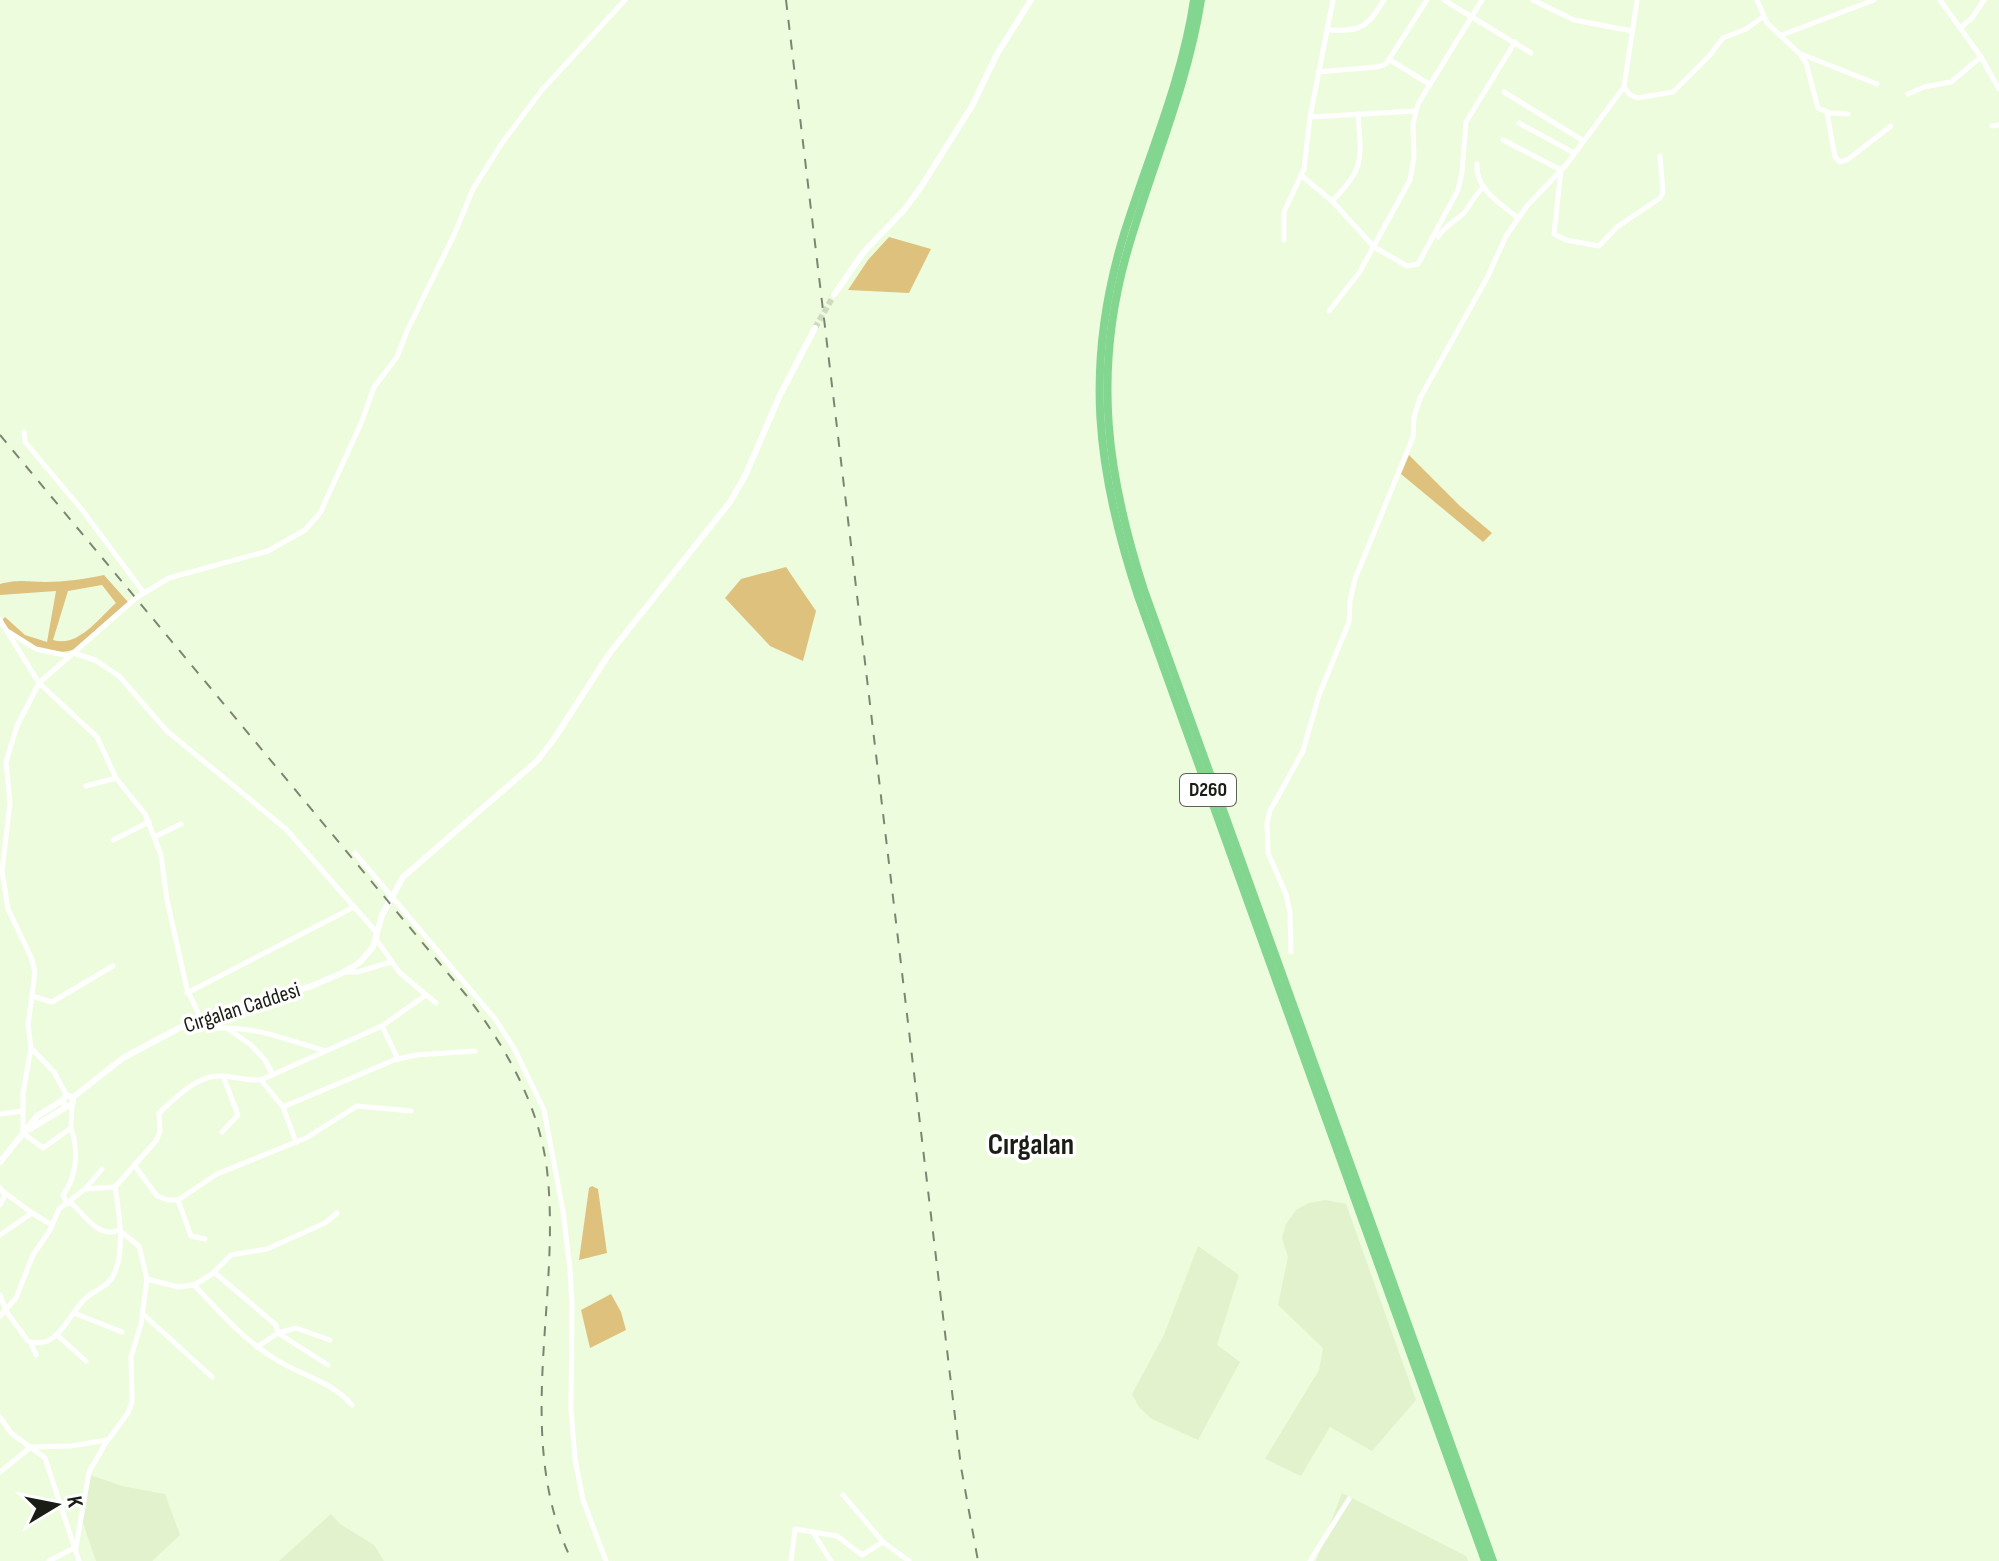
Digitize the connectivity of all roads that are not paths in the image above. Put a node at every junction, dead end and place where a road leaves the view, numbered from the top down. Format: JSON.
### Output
{"nodes":[{"id":1,"x":625,"y":0,"type":"edge"},
{"id":2,"x":1031,"y":0,"type":"edge"},
{"id":3,"x":1194,"y":0,"type":"edge"},
{"id":4,"x":1201,"y":0,"type":"edge"},
{"id":5,"x":1333,"y":0,"type":"edge"},
{"id":6,"x":1384,"y":0,"type":"edge"},
{"id":7,"x":1427,"y":0,"type":"edge"},
{"id":8,"x":1444,"y":0,"type":"edge"},
{"id":9,"x":1482,"y":0,"type":"edge"},
{"id":10,"x":1533,"y":0,"type":"edge"},
{"id":11,"x":1637,"y":0,"type":"edge"},
{"id":12,"x":1757,"y":0,"type":"edge"},
{"id":13,"x":1874,"y":0,"type":"edge"},
{"id":14,"x":1940,"y":0,"type":"edge"},
{"id":15,"x":1984,"y":0,"type":"edge"},
{"id":16,"x":1763,"y":17,"type":"junction"},
{"id":17,"x":1471,"y":19,"type":"junction"},
{"id":18,"x":1960,"y":28,"type":"junction"},
{"id":19,"x":1327,"y":30,"type":"junction"},
{"id":20,"x":1632,"y":31,"type":"junction"},
{"id":21,"x":1781,"y":35,"type":"junction"},
{"id":22,"x":1515,"y":42,"type":"junction"},
{"id":23,"x":1531,"y":53,"type":"dead end"},
{"id":24,"x":1800,"y":54,"type":"junction"},
{"id":25,"x":1981,"y":57,"type":"junction"},
{"id":26,"x":1390,"y":60,"type":"junction"},
{"id":27,"x":1318,"y":72,"type":"junction"},
{"id":28,"x":1429,"y":84,"type":"junction"},
{"id":29,"x":1877,"y":84,"type":"dead end"},
{"id":30,"x":1624,"y":87,"type":"junction"},
{"id":31,"x":1999,"y":89,"type":"edge"},
{"id":32,"x":1504,"y":92,"type":"dead end"},
{"id":33,"x":1908,"y":94,"type":"dead end"},
{"id":34,"x":1416,"y":111,"type":"junction"},
{"id":35,"x":1827,"y":113,"type":"junction"},
{"id":36,"x":1358,"y":114,"type":"junction"},
{"id":37,"x":1848,"y":114,"type":"dead end"},
{"id":38,"x":1310,"y":117,"type":"junction"},
{"id":39,"x":1519,"y":123,"type":"dead end"},
{"id":40,"x":1891,"y":126,"type":"dead end"},
{"id":41,"x":1503,"y":140,"type":"dead end"},
{"id":42,"x":1582,"y":140,"type":"junction"},
{"id":43,"x":1574,"y":153,"type":"junction"},
{"id":44,"x":1660,"y":156,"type":"dead end"},
{"id":45,"x":1477,"y":164,"type":"dead end"},
{"id":46,"x":1561,"y":170,"type":"junction"},
{"id":47,"x":1302,"y":176,"type":"junction"},
{"id":48,"x":1484,"y":187,"type":"junction"},
{"id":49,"x":1332,"y":201,"type":"junction"},
{"id":50,"x":1518,"y":218,"type":"junction"},
{"id":51,"x":1284,"y":240,"type":"dead end"},
{"id":52,"x":1432,"y":242,"type":"junction"},
{"id":53,"x":1374,"y":247,"type":"junction"},
{"id":54,"x":834,"y":295,"type":"tunnel mouth"},
{"id":55,"x":1329,"y":311,"type":"dead end"},
{"id":56,"x":815,"y":328,"type":"tunnel mouth"},
{"id":57,"x":24,"y":432,"type":"dead end"},
{"id":58,"x":144,"y":594,"type":"junction"},
{"id":59,"x":0,"y":620,"type":"edge"},
{"id":60,"x":5,"y":629,"type":"junction"},
{"id":61,"x":71,"y":654,"type":"junction"},
{"id":62,"x":39,"y":683,"type":"junction"},
{"id":63,"x":116,"y":778,"type":"junction"},
{"id":64,"x":86,"y":786,"type":"dead end"},
{"id":65,"x":149,"y":822,"type":"junction"},
{"id":66,"x":181,"y":824,"type":"dead end"},
{"id":67,"x":156,"y":836,"type":"junction"},
{"id":68,"x":113,"y":840,"type":"dead end"},
{"id":69,"x":355,"y":853,"type":"dead end"},
{"id":70,"x":391,"y":900,"type":"junction"},
{"id":71,"x":354,"y":907,"type":"junction"},
{"id":72,"x":377,"y":936,"type":"junction"},
{"id":73,"x":1291,"y":952,"type":"dead end"},
{"id":74,"x":391,"y":962,"type":"junction"},
{"id":75,"x":113,"y":966,"type":"dead end"},
{"id":76,"x":345,"y":972,"type":"junction"},
{"id":77,"x":187,"y":993,"type":"junction"},
{"id":78,"x":426,"y":995,"type":"junction"},
{"id":79,"x":32,"y":996,"type":"junction"},
{"id":80,"x":436,"y":1003,"type":"dead end"},
{"id":81,"x":204,"y":1017,"type":"junction"},
{"id":82,"x":382,"y":1026,"type":"junction"},
{"id":83,"x":227,"y":1028,"type":"junction"},
{"id":84,"x":31,"y":1048,"type":"junction"},
{"id":85,"x":327,"y":1051,"type":"junction"},
{"id":86,"x":475,"y":1051,"type":"dead end"},
{"id":87,"x":398,"y":1059,"type":"junction"},
{"id":88,"x":273,"y":1075,"type":"junction"},
{"id":89,"x":223,"y":1076,"type":"junction"},
{"id":90,"x":261,"y":1080,"type":"junction"},
{"id":91,"x":68,"y":1101,"type":"junction"},
{"id":92,"x":283,"y":1107,"type":"junction"},
{"id":93,"x":23,"y":1111,"type":"junction"},
{"id":94,"x":411,"y":1111,"type":"dead end"},
{"id":95,"x":0,"y":1114,"type":"edge"},
{"id":96,"x":71,"y":1128,"type":"junction"},
{"id":97,"x":222,"y":1132,"type":"dead end"},
{"id":98,"x":23,"y":1133,"type":"junction"},
{"id":99,"x":296,"y":1142,"type":"junction"},
{"id":100,"x":0,"y":1162,"type":"edge"},
{"id":101,"x":135,"y":1166,"type":"junction"},
{"id":102,"x":102,"y":1169,"type":"dead end"},
{"id":103,"x":115,"y":1187,"type":"junction"},
{"id":104,"x":85,"y":1189,"type":"junction"},
{"id":105,"x":2,"y":1190,"type":"edge"},
{"id":106,"x":178,"y":1200,"type":"junction"},
{"id":107,"x":69,"y":1203,"type":"junction"},
{"id":108,"x":0,"y":1205,"type":"edge"},
{"id":109,"x":32,"y":1213,"type":"junction"},
{"id":110,"x":337,"y":1213,"type":"dead end"},
{"id":111,"x":52,"y":1225,"type":"junction"},
{"id":112,"x":119,"y":1230,"type":"junction"},
{"id":113,"x":0,"y":1235,"type":"edge"},
{"id":114,"x":205,"y":1239,"type":"dead end"},
{"id":115,"x":214,"y":1272,"type":"junction"},
{"id":116,"x":147,"y":1279,"type":"junction"},
{"id":117,"x":194,"y":1285,"type":"junction"},
{"id":118,"x":0,"y":1295,"type":"edge"},
{"id":119,"x":6,"y":1311,"type":"junction"},
{"id":120,"x":74,"y":1313,"type":"junction"},
{"id":121,"x":143,"y":1314,"type":"junction"},
{"id":122,"x":0,"y":1316,"type":"edge"},
{"id":123,"x":122,"y":1332,"type":"dead end"},
{"id":124,"x":278,"y":1333,"type":"junction"},
{"id":125,"x":57,"y":1335,"type":"junction"},
{"id":126,"x":330,"y":1340,"type":"dead end"},
{"id":127,"x":31,"y":1342,"type":"junction"},
{"id":128,"x":257,"y":1347,"type":"junction"},
{"id":129,"x":36,"y":1355,"type":"dead end"},
{"id":130,"x":86,"y":1361,"type":"dead end"},
{"id":131,"x":328,"y":1365,"type":"dead end"},
{"id":132,"x":212,"y":1377,"type":"dead end"},
{"id":133,"x":352,"y":1405,"type":"dead end"},
{"id":134,"x":0,"y":1417,"type":"edge"},
{"id":135,"x":107,"y":1440,"type":"junction"},
{"id":136,"x":31,"y":1447,"type":"junction"},
{"id":137,"x":0,"y":1472,"type":"edge"},
{"id":138,"x":843,"y":1495,"type":"dead end"},
{"id":139,"x":1349,"y":1499,"type":"dead end"},
{"id":140,"x":813,"y":1534,"type":"junction"},
{"id":141,"x":883,"y":1542,"type":"junction"},
{"id":142,"x":76,"y":1547,"type":"junction"},
{"id":143,"x":49,"y":1561,"type":"edge"},
{"id":144,"x":79,"y":1561,"type":"edge"},
{"id":145,"x":606,"y":1561,"type":"edge"},
{"id":146,"x":791,"y":1561,"type":"edge"},
{"id":147,"x":831,"y":1561,"type":"edge"},
{"id":148,"x":909,"y":1561,"type":"edge"},
{"id":149,"x":1310,"y":1561,"type":"edge"},
{"id":150,"x":1485,"y":1561,"type":"edge"},
{"id":151,"x":1493,"y":1561,"type":"edge"}],
"edges":[{"from":1,"to":58,"type":"street"},
{"from":2,"to":54,"type":"street"},
{"from":3,"to":150,"type":"highway","number":"D260"},
{"from":4,"to":151,"type":"highway","number":"D260"},
{"from":5,"to":19,"type":"street"},
{"from":6,"to":19,"type":"street"},
{"from":7,"to":26,"type":"street"},
{"from":8,"to":17,"type":"street"},
{"from":9,"to":17,"type":"street"},
{"from":10,"to":20,"type":"street"},
{"from":11,"to":20,"type":"street"},
{"from":12,"to":16,"type":"street"},
{"from":13,"to":21,"type":"street"},
{"from":14,"to":18,"type":"street"},
{"from":15,"to":18,"type":"street"},
{"from":16,"to":21,"type":"street"},
{"from":16,"to":30,"type":"street"},
{"from":17,"to":22,"type":"street"},
{"from":17,"to":28,"type":"street"},
{"from":18,"to":25,"type":"street"},
{"from":19,"to":27,"type":"street"},
{"from":20,"to":30,"type":"street"},
{"from":21,"to":24,"type":"street"},
{"from":22,"to":23,"type":"street"},
{"from":22,"to":52,"type":"street"},
{"from":24,"to":29,"type":"street"},
{"from":24,"to":35,"type":"street"},
{"from":25,"to":31,"type":"street"},
{"from":25,"to":33,"type":"street"},
{"from":26,"to":27,"type":"street"},
{"from":26,"to":28,"type":"street"},
{"from":27,"to":38,"type":"street"},
{"from":28,"to":34,"type":"street"},
{"from":30,"to":42,"type":"street"},
{"from":32,"to":42,"type":"street"},
{"from":34,"to":36,"type":"street"},
{"from":34,"to":53,"type":"street"},
{"from":35,"to":37,"type":"street"},
{"from":35,"to":40,"type":"street"},
{"from":36,"to":38,"type":"street"},
{"from":36,"to":49,"type":"street"},
{"from":38,"to":47,"type":"street"},
{"from":39,"to":43,"type":"street"},
{"from":41,"to":46,"type":"street"},
{"from":42,"to":43,"type":"street"},
{"from":43,"to":46,"type":"street"},
{"from":44,"to":46,"type":"street"},
{"from":45,"to":48,"type":"street"},
{"from":46,"to":50,"type":"street"},
{"from":47,"to":49,"type":"street"},
{"from":47,"to":51,"type":"street"},
{"from":48,"to":50,"type":"street"},
{"from":48,"to":52,"type":"street"},
{"from":49,"to":53,"type":"street"},
{"from":50,"to":73,"type":"street"},
{"from":52,"to":53,"type":"street"},
{"from":53,"to":55,"type":"street"},
{"from":56,"to":70,"type":"street","name":"Cırgalan Caddesi"},
{"from":57,"to":58,"type":"street"},
{"from":58,"to":61,"type":"street"},
{"from":59,"to":60,"type":"street"},
{"from":60,"to":61,"type":"street"},
{"from":60,"to":62,"type":"street"},
{"from":61,"to":62,"type":"street"},
{"from":61,"to":71,"type":"street"},
{"from":62,"to":63,"type":"street"},
{"from":62,"to":79,"type":"street"},
{"from":63,"to":64,"type":"street"},
{"from":63,"to":65,"type":"street"},
{"from":65,"to":67,"type":"street"},
{"from":65,"to":68,"type":"street"},
{"from":66,"to":67,"type":"street"},
{"from":67,"to":77,"type":"street"},
{"from":69,"to":70,"type":"street"},
{"from":70,"to":72,"type":"street","name":"Cırgalan Caddesi"},
{"from":70,"to":145,"type":"street"},
{"from":71,"to":72,"type":"street"},
{"from":71,"to":77,"type":"street"},
{"from":72,"to":74,"type":"street"},
{"from":72,"to":76,"type":"street","name":"Cırgalan Caddesi"},
{"from":74,"to":76,"type":"street"},
{"from":74,"to":78,"type":"street"},
{"from":75,"to":79,"type":"street"},
{"from":76,"to":81,"type":"street","name":"Cırgalan Caddesi"},
{"from":77,"to":81,"type":"street"},
{"from":78,"to":80,"type":"street"},
{"from":78,"to":82,"type":"street"},
{"from":79,"to":84,"type":"street"},
{"from":81,"to":83,"type":"street"},
{"from":81,"to":91,"type":"street","name":"Cırgalan Caddesi"},
{"from":82,"to":85,"type":"street"},
{"from":82,"to":87,"type":"street"},
{"from":83,"to":85,"type":"street"},
{"from":83,"to":88,"type":"street"},
{"from":84,"to":91,"type":"street"},
{"from":84,"to":93,"type":"street"},
{"from":85,"to":88,"type":"street"},
{"from":86,"to":87,"type":"street"},
{"from":87,"to":92,"type":"street"},
{"from":88,"to":90,"type":"street"},
{"from":89,"to":90,"type":"street"},
{"from":89,"to":97,"type":"street"},
{"from":89,"to":101,"type":"street"},
{"from":90,"to":92,"type":"street"},
{"from":91,"to":96,"type":"street"},
{"from":91,"to":98,"type":"street","name":"Cırgalan Caddesi"},
{"from":92,"to":99,"type":"street"},
{"from":93,"to":95,"type":"street"},
{"from":93,"to":98,"type":"street"},
{"from":94,"to":99,"type":"street"},
{"from":96,"to":98,"type":"street"},
{"from":96,"to":107,"type":"street"},
{"from":98,"to":100,"type":"street","name":"Cırgalan Caddesi"},
{"from":99,"to":106,"type":"street"},
{"from":101,"to":103,"type":"street"},
{"from":101,"to":106,"type":"street"},
{"from":102,"to":104,"type":"street"},
{"from":103,"to":104,"type":"street"},
{"from":103,"to":112,"type":"street"},
{"from":104,"to":107,"type":"street"},
{"from":105,"to":108,"type":"street"},
{"from":105,"to":109,"type":"street"},
{"from":106,"to":114,"type":"street"},
{"from":107,"to":111,"type":"street"},
{"from":107,"to":112,"type":"street"},
{"from":109,"to":111,"type":"street"},
{"from":109,"to":113,"type":"street"},
{"from":110,"to":115,"type":"street"},
{"from":111,"to":119,"type":"street"},
{"from":112,"to":116,"type":"street"},
{"from":112,"to":120,"type":"street"},
{"from":115,"to":117,"type":"street"},
{"from":115,"to":124,"type":"street"},
{"from":116,"to":117,"type":"street"},
{"from":116,"to":121,"type":"street"},
{"from":117,"to":128,"type":"street"},
{"from":118,"to":119,"type":"street"},
{"from":119,"to":122,"type":"street"},
{"from":119,"to":127,"type":"street"},
{"from":120,"to":123,"type":"street"},
{"from":120,"to":125,"type":"street"},
{"from":121,"to":132,"type":"street"},
{"from":121,"to":135,"type":"street"},
{"from":124,"to":126,"type":"street"},
{"from":124,"to":128,"type":"street"},
{"from":124,"to":131,"type":"street"},
{"from":125,"to":127,"type":"street"},
{"from":125,"to":130,"type":"street"},
{"from":127,"to":129,"type":"street"},
{"from":128,"to":133,"type":"street"},
{"from":134,"to":136,"type":"street"},
{"from":135,"to":136,"type":"street"},
{"from":135,"to":142,"type":"street"},
{"from":136,"to":137,"type":"street"},
{"from":136,"to":142,"type":"street"},
{"from":138,"to":141,"type":"street"},
{"from":139,"to":149,"type":"street"},
{"from":140,"to":141,"type":"street"},
{"from":140,"to":146,"type":"street"},
{"from":140,"to":147,"type":"street"},
{"from":141,"to":148,"type":"street"},
{"from":142,"to":143,"type":"street"},
{"from":142,"to":144,"type":"street"}]}
